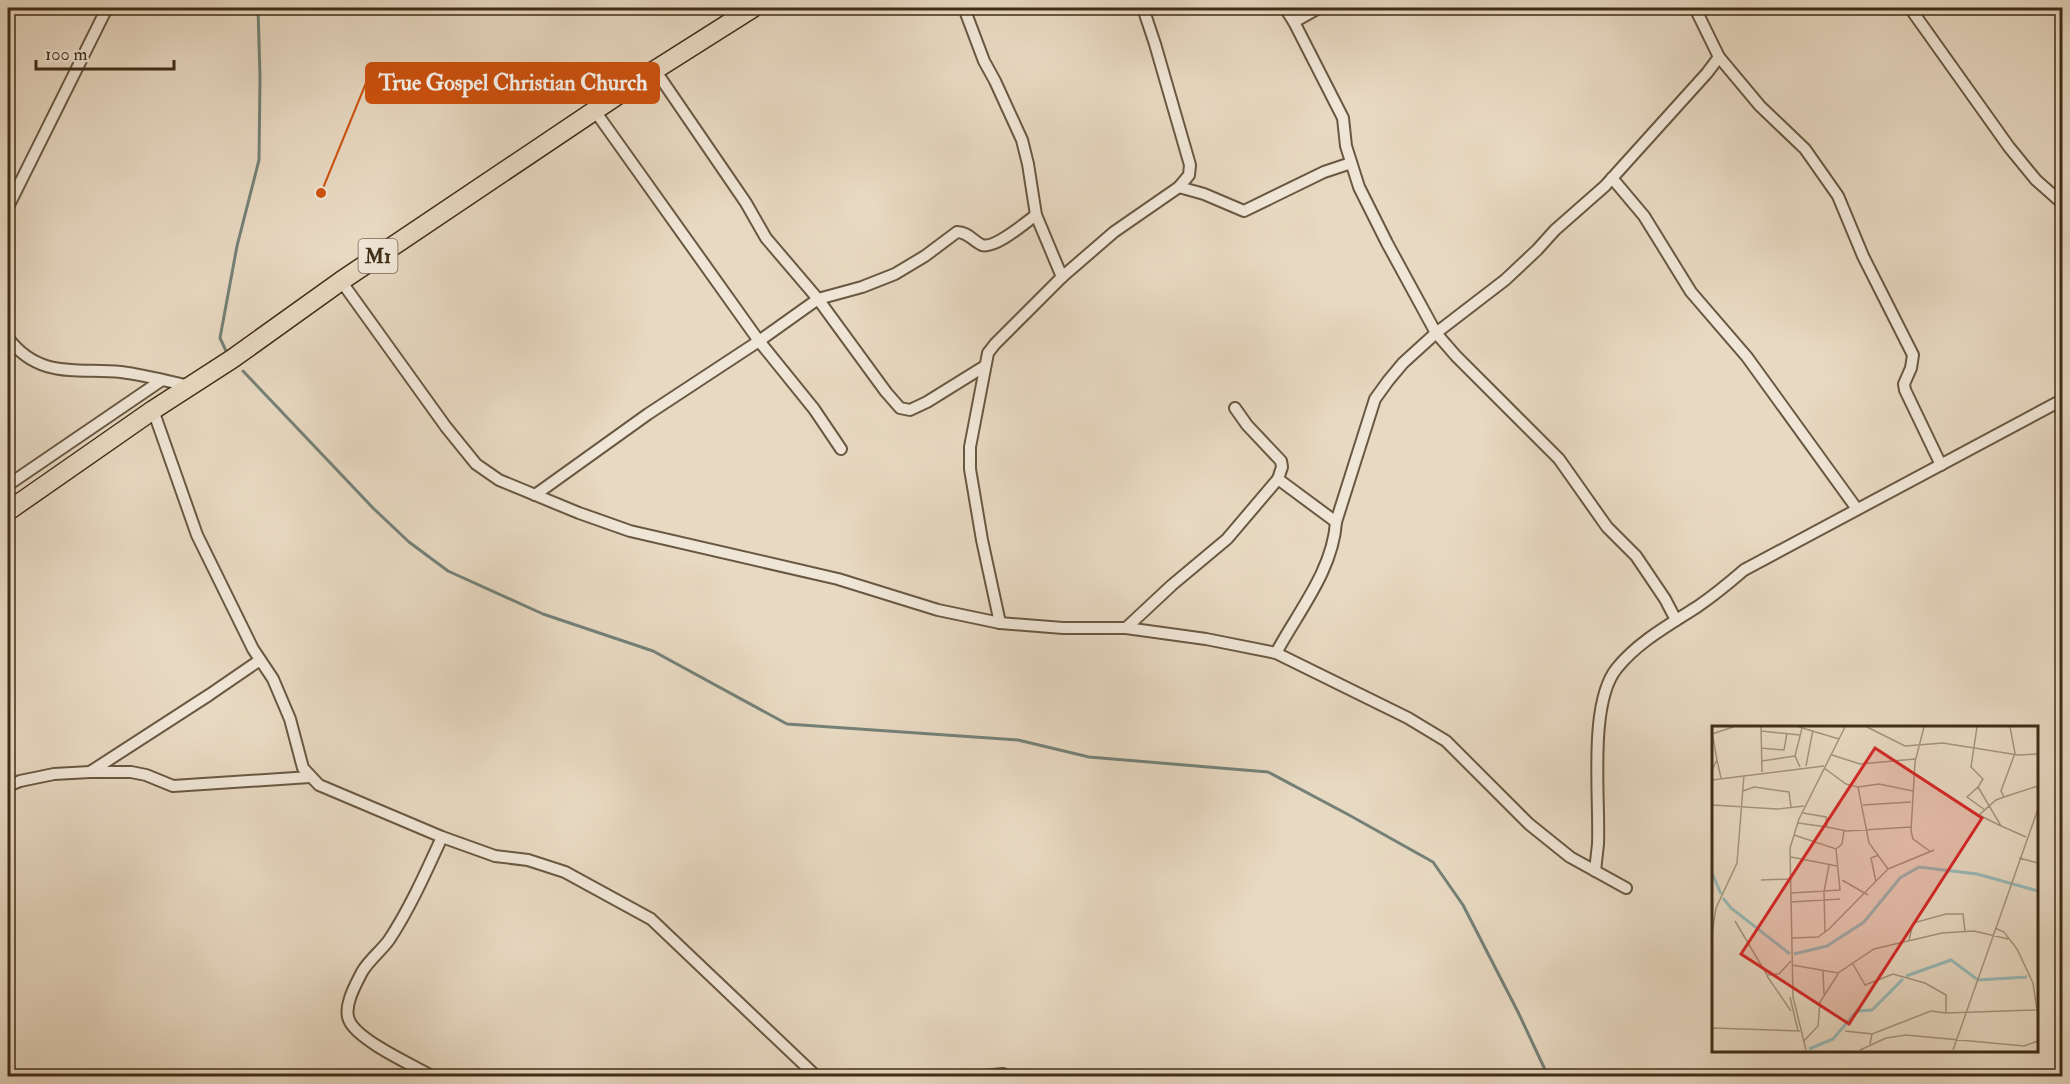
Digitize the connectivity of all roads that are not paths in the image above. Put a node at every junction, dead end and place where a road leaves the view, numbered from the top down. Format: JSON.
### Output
{"nodes":[{"id":1,"x":106,"y":8,"type":"edge"},
{"id":2,"x":753,"y":8,"type":"edge"},
{"id":3,"x":964,"y":8,"type":"edge"},
{"id":4,"x":1143,"y":8,"type":"edge"},
{"id":5,"x":1285,"y":8,"type":"edge"},
{"id":6,"x":1319,"y":8,"type":"edge"},
{"id":7,"x":1695,"y":8,"type":"edge"},
{"id":8,"x":1910,"y":8,"type":"edge"},
{"id":9,"x":1294,"y":22,"type":"junction"},
{"id":10,"x":1719,"y":57,"type":"junction"},
{"id":11,"x":655,"y":70,"type":"junction"},
{"id":12,"x":595,"y":111,"type":"junction"},
{"id":13,"x":1351,"y":163,"type":"junction"},
{"id":14,"x":1612,"y":178,"type":"junction"},
{"id":15,"x":1179,"y":187,"type":"junction"},
{"id":16,"x":2062,"y":203,"type":"edge"},
{"id":17,"x":8,"y":207,"type":"edge"},
{"id":18,"x":1036,"y":215,"type":"junction"},
{"id":19,"x":1062,"y":277,"type":"junction"},
{"id":20,"x":341,"y":281,"type":"junction"},
{"id":21,"x":818,"y":299,"type":"junction"},
{"id":22,"x":1436,"y":333,"type":"junction"},
{"id":23,"x":8,"y":338,"type":"edge"},
{"id":24,"x":759,"y":341,"type":"junction"},
{"id":25,"x":985,"y":366,"type":"junction"},
{"id":26,"x":162,"y":380,"type":"junction"},
{"id":27,"x":189,"y":386,"type":"junction"},
{"id":28,"x":2062,"y":400,"type":"edge"},
{"id":29,"x":1235,"y":408,"type":"dead end"},
{"id":30,"x":153,"y":410,"type":"junction"},
{"id":31,"x":841,"y":449,"type":"dead end"},
{"id":32,"x":1941,"y":465,"type":"junction"},
{"id":33,"x":1278,"y":478,"type":"junction"},
{"id":34,"x":8,"y":485,"type":"edge"},
{"id":35,"x":535,"y":495,"type":"junction"},
{"id":36,"x":1857,"y":509,"type":"junction"},
{"id":37,"x":8,"y":510,"type":"edge"},
{"id":38,"x":1336,"y":522,"type":"junction"},
{"id":39,"x":1677,"y":620,"type":"junction"},
{"id":40,"x":1000,"y":623,"type":"junction"},
{"id":41,"x":1126,"y":628,"type":"junction"},
{"id":42,"x":1276,"y":653,"type":"junction"},
{"id":43,"x":260,"y":660,"type":"junction"},
{"id":44,"x":90,"y":772,"type":"junction"},
{"id":45,"x":310,"y":777,"type":"junction"},
{"id":46,"x":8,"y":786,"type":"edge"},
{"id":47,"x":442,"y":837,"type":"junction"},
{"id":48,"x":1595,"y":871,"type":"junction"},
{"id":49,"x":1626,"y":888,"type":"dead end"},
{"id":50,"x":432,"y":1077,"type":"edge"},
{"id":51,"x":816,"y":1077,"type":"edge"},
{"id":52,"x":983,"y":1077,"type":"edge"},
{"id":53,"x":1007,"y":1077,"type":"edge"}],
"edges":[{"from":1,"to":17,"type":"street"},
{"from":2,"to":11,"type":"highway","number":"M1"},
{"from":3,"to":18,"type":"street"},
{"from":4,"to":15,"type":"street"},
{"from":5,"to":9,"type":"street"},
{"from":6,"to":9,"type":"street"},
{"from":7,"to":10,"type":"street"},
{"from":8,"to":16,"type":"street"},
{"from":9,"to":13,"type":"street"},
{"from":10,"to":14,"type":"street"},
{"from":10,"to":32,"type":"street"},
{"from":11,"to":12,"type":"highway","number":"M1"},
{"from":11,"to":21,"type":"street"},
{"from":12,"to":20,"type":"highway","number":"M1"},
{"from":12,"to":24,"type":"street"},
{"from":13,"to":15,"type":"street"},
{"from":13,"to":22,"type":"street"},
{"from":14,"to":22,"type":"street"},
{"from":14,"to":36,"type":"street"},
{"from":15,"to":19,"type":"street"},
{"from":18,"to":19,"type":"street"},
{"from":18,"to":21,"type":"street"},
{"from":19,"to":25,"type":"street"},
{"from":20,"to":27,"type":"highway","number":"M1"},
{"from":20,"to":35,"type":"street"},
{"from":21,"to":24,"type":"street"},
{"from":21,"to":25,"type":"street"},
{"from":22,"to":38,"type":"street"},
{"from":22,"to":39,"type":"street"},
{"from":23,"to":26,"type":"street"},
{"from":24,"to":31,"type":"street"},
{"from":24,"to":35,"type":"street"},
{"from":25,"to":40,"type":"street"},
{"from":26,"to":27,"type":"street"},
{"from":26,"to":34,"type":"street"},
{"from":27,"to":30,"type":"highway","number":"M1"},
{"from":28,"to":32,"type":"street"},
{"from":29,"to":33,"type":"street"},
{"from":30,"to":37,"type":"highway","number":"M1"},
{"from":30,"to":43,"type":"street"},
{"from":32,"to":36,"type":"street"},
{"from":33,"to":38,"type":"street"},
{"from":33,"to":41,"type":"street"},
{"from":35,"to":40,"type":"street"},
{"from":36,"to":39,"type":"street"},
{"from":38,"to":42,"type":"street"},
{"from":39,"to":48,"type":"street"},
{"from":40,"to":41,"type":"street"},
{"from":41,"to":42,"type":"street"},
{"from":42,"to":48,"type":"street"},
{"from":43,"to":44,"type":"street"},
{"from":43,"to":45,"type":"street"},
{"from":44,"to":45,"type":"street"},
{"from":44,"to":46,"type":"street"},
{"from":45,"to":47,"type":"street"},
{"from":47,"to":50,"type":"street"},
{"from":47,"to":51,"type":"street"},
{"from":48,"to":49,"type":"street"},
{"from":52,"to":53,"type":"street"}]}
